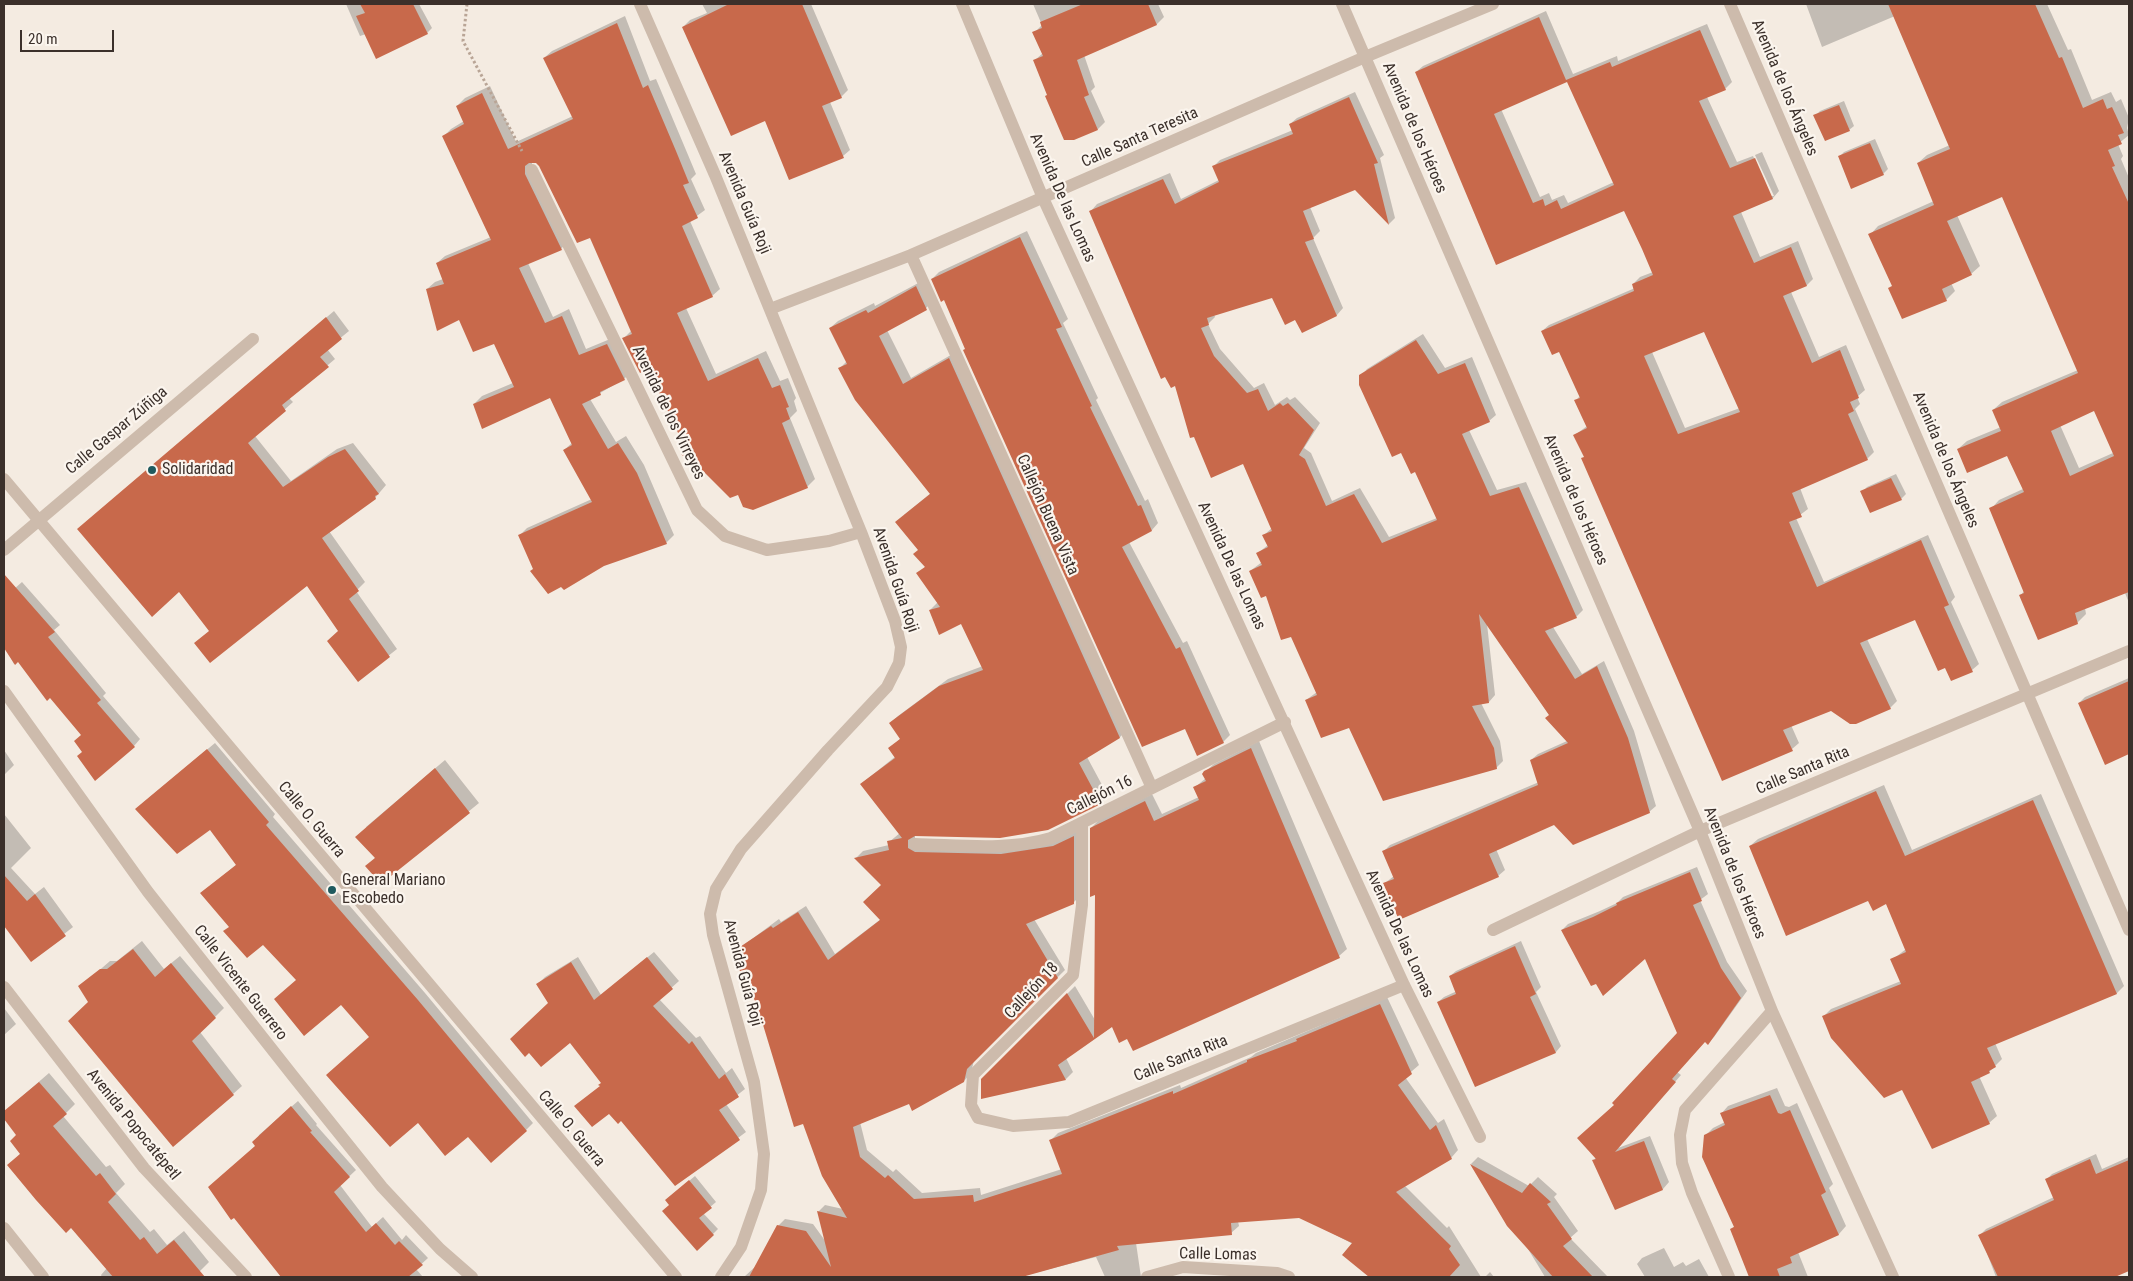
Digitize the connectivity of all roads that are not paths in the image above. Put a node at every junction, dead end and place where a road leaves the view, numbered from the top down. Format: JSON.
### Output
{"nodes":[{"id":1,"x":640,"y":4,"type":"edge"},
{"id":2,"x":962,"y":4,"type":"edge"},
{"id":3,"x":1342,"y":4,"type":"edge"},
{"id":4,"x":1493,"y":4,"type":"edge"},
{"id":5,"x":1730,"y":4,"type":"edge"},
{"id":6,"x":1365,"y":57,"type":"junction"},
{"id":7,"x":532,"y":170,"type":"road end"},
{"id":8,"x":1043,"y":198,"type":"junction"},
{"id":9,"x":911,"y":255,"type":"junction"},
{"id":10,"x":770,"y":309,"type":"junction"},
{"id":11,"x":253,"y":339,"type":"dead end"},
{"id":12,"x":4,"y":479,"type":"edge"},
{"id":13,"x":37,"y":520,"type":"junction"},
{"id":14,"x":861,"y":532,"type":"junction"},
{"id":15,"x":4,"y":550,"type":"edge"},
{"id":16,"x":2129,"y":651,"type":"edge"},
{"id":17,"x":4,"y":691,"type":"edge"},
{"id":18,"x":2028,"y":695,"type":"junction"},
{"id":19,"x":1285,"y":722,"type":"junction"},
{"id":20,"x":1152,"y":788,"type":"junction"},
{"id":21,"x":1082,"y":823,"type":"junction"},
{"id":22,"x":1700,"y":831,"type":"junction"},
{"id":23,"x":915,"y":844,"type":"dead end"},
{"id":24,"x":1492,"y":930,"type":"dead end"},
{"id":25,"x":2129,"y":930,"type":"edge"},
{"id":26,"x":1404,"y":984,"type":"junction"},
{"id":27,"x":4,"y":987,"type":"edge"},
{"id":28,"x":1772,"y":1011,"type":"junction"},
{"id":29,"x":971,"y":1105,"type":"joint"},
{"id":30,"x":1480,"y":1137,"type":"dead end"},
{"id":31,"x":4,"y":1228,"type":"edge"},
{"id":32,"x":43,"y":1277,"type":"edge"},
{"id":33,"x":246,"y":1277,"type":"edge"},
{"id":34,"x":472,"y":1277,"type":"edge"},
{"id":35,"x":676,"y":1277,"type":"edge"},
{"id":36,"x":721,"y":1277,"type":"edge"},
{"id":37,"x":1147,"y":1277,"type":"edge"},
{"id":38,"x":1289,"y":1277,"type":"edge"},
{"id":39,"x":1729,"y":1277,"type":"edge"},
{"id":40,"x":1893,"y":1277,"type":"edge"}],
"edges":[{"from":1,"to":10,"type":"street","name":"Avenida Guía Roji"},
{"from":2,"to":8,"type":"street","name":"Avenida De las Lomas"},
{"from":3,"to":6,"type":"street","name":"Avenida de los Héroes"},
{"from":4,"to":6,"type":"street","name":"Calle Santa Teresita"},
{"from":5,"to":18,"type":"street","name":"Avenida de los Ángeles"},
{"from":6,"to":8,"type":"street","name":"Calle Santa Teresita"},
{"from":6,"to":22,"type":"street","name":"Avenida de los Héroes"},
{"from":7,"to":14,"type":"street","name":"Avenida de los Virreyes"},
{"from":8,"to":9,"type":"street","name":"Calle Santa Teresita"},
{"from":8,"to":19,"type":"street","name":"Avenida De las Lomas"},
{"from":9,"to":10,"type":"street","name":"Calle Santa Teresita"},
{"from":9,"to":20,"type":"street","name":"Callejón Buena Vista"},
{"from":10,"to":14,"type":"street","name":"Avenida Guía Roji"},
{"from":11,"to":13,"type":"street","name":"Calle Gaspar Zúñiga"},
{"from":12,"to":13,"type":"street","name":"Calle O. Guerra"},
{"from":13,"to":15,"type":"street","name":"Calle Gaspar Zúñiga"},
{"from":13,"to":35,"type":"street","name":"Calle O. Guerra"},
{"from":14,"to":36,"type":"street","name":"Avenida Guía Roji"},
{"from":16,"to":18,"type":"street","name":"Calle Santa Rita"},
{"from":17,"to":34,"type":"street","name":"Calle Vicente Guerrero"},
{"from":18,"to":22,"type":"street","name":"Calle Santa Rita"},
{"from":18,"to":25,"type":"street","name":"Avenida de los Ángeles"},
{"from":19,"to":20,"type":"street","name":"Callejón 16"},
{"from":19,"to":26,"type":"street","name":"Avenida De las Lomas"},
{"from":20,"to":21,"type":"street","name":"Callejón 16"},
{"from":21,"to":23,"type":"street","name":"Callejón 16"},
{"from":21,"to":29,"type":"street","name":"Callejón 18"},
{"from":22,"to":24,"type":"street","name":"Calle Santa Rita"},
{"from":22,"to":28,"type":"street","name":"Avenida de los Héroes"},
{"from":26,"to":29,"type":"street","name":"Calle Santa Rita"},
{"from":26,"to":30,"type":"street","name":"Avenida De las Lomas"},
{"from":27,"to":33,"type":"street","name":"Avenida Popocatépetl"},
{"from":28,"to":39,"type":"street"},
{"from":28,"to":40,"type":"street","name":"Avenida de los Héroes"},
{"from":31,"to":32,"type":"street"},
{"from":37,"to":38,"type":"street","name":"Calle Lomas"}]}
